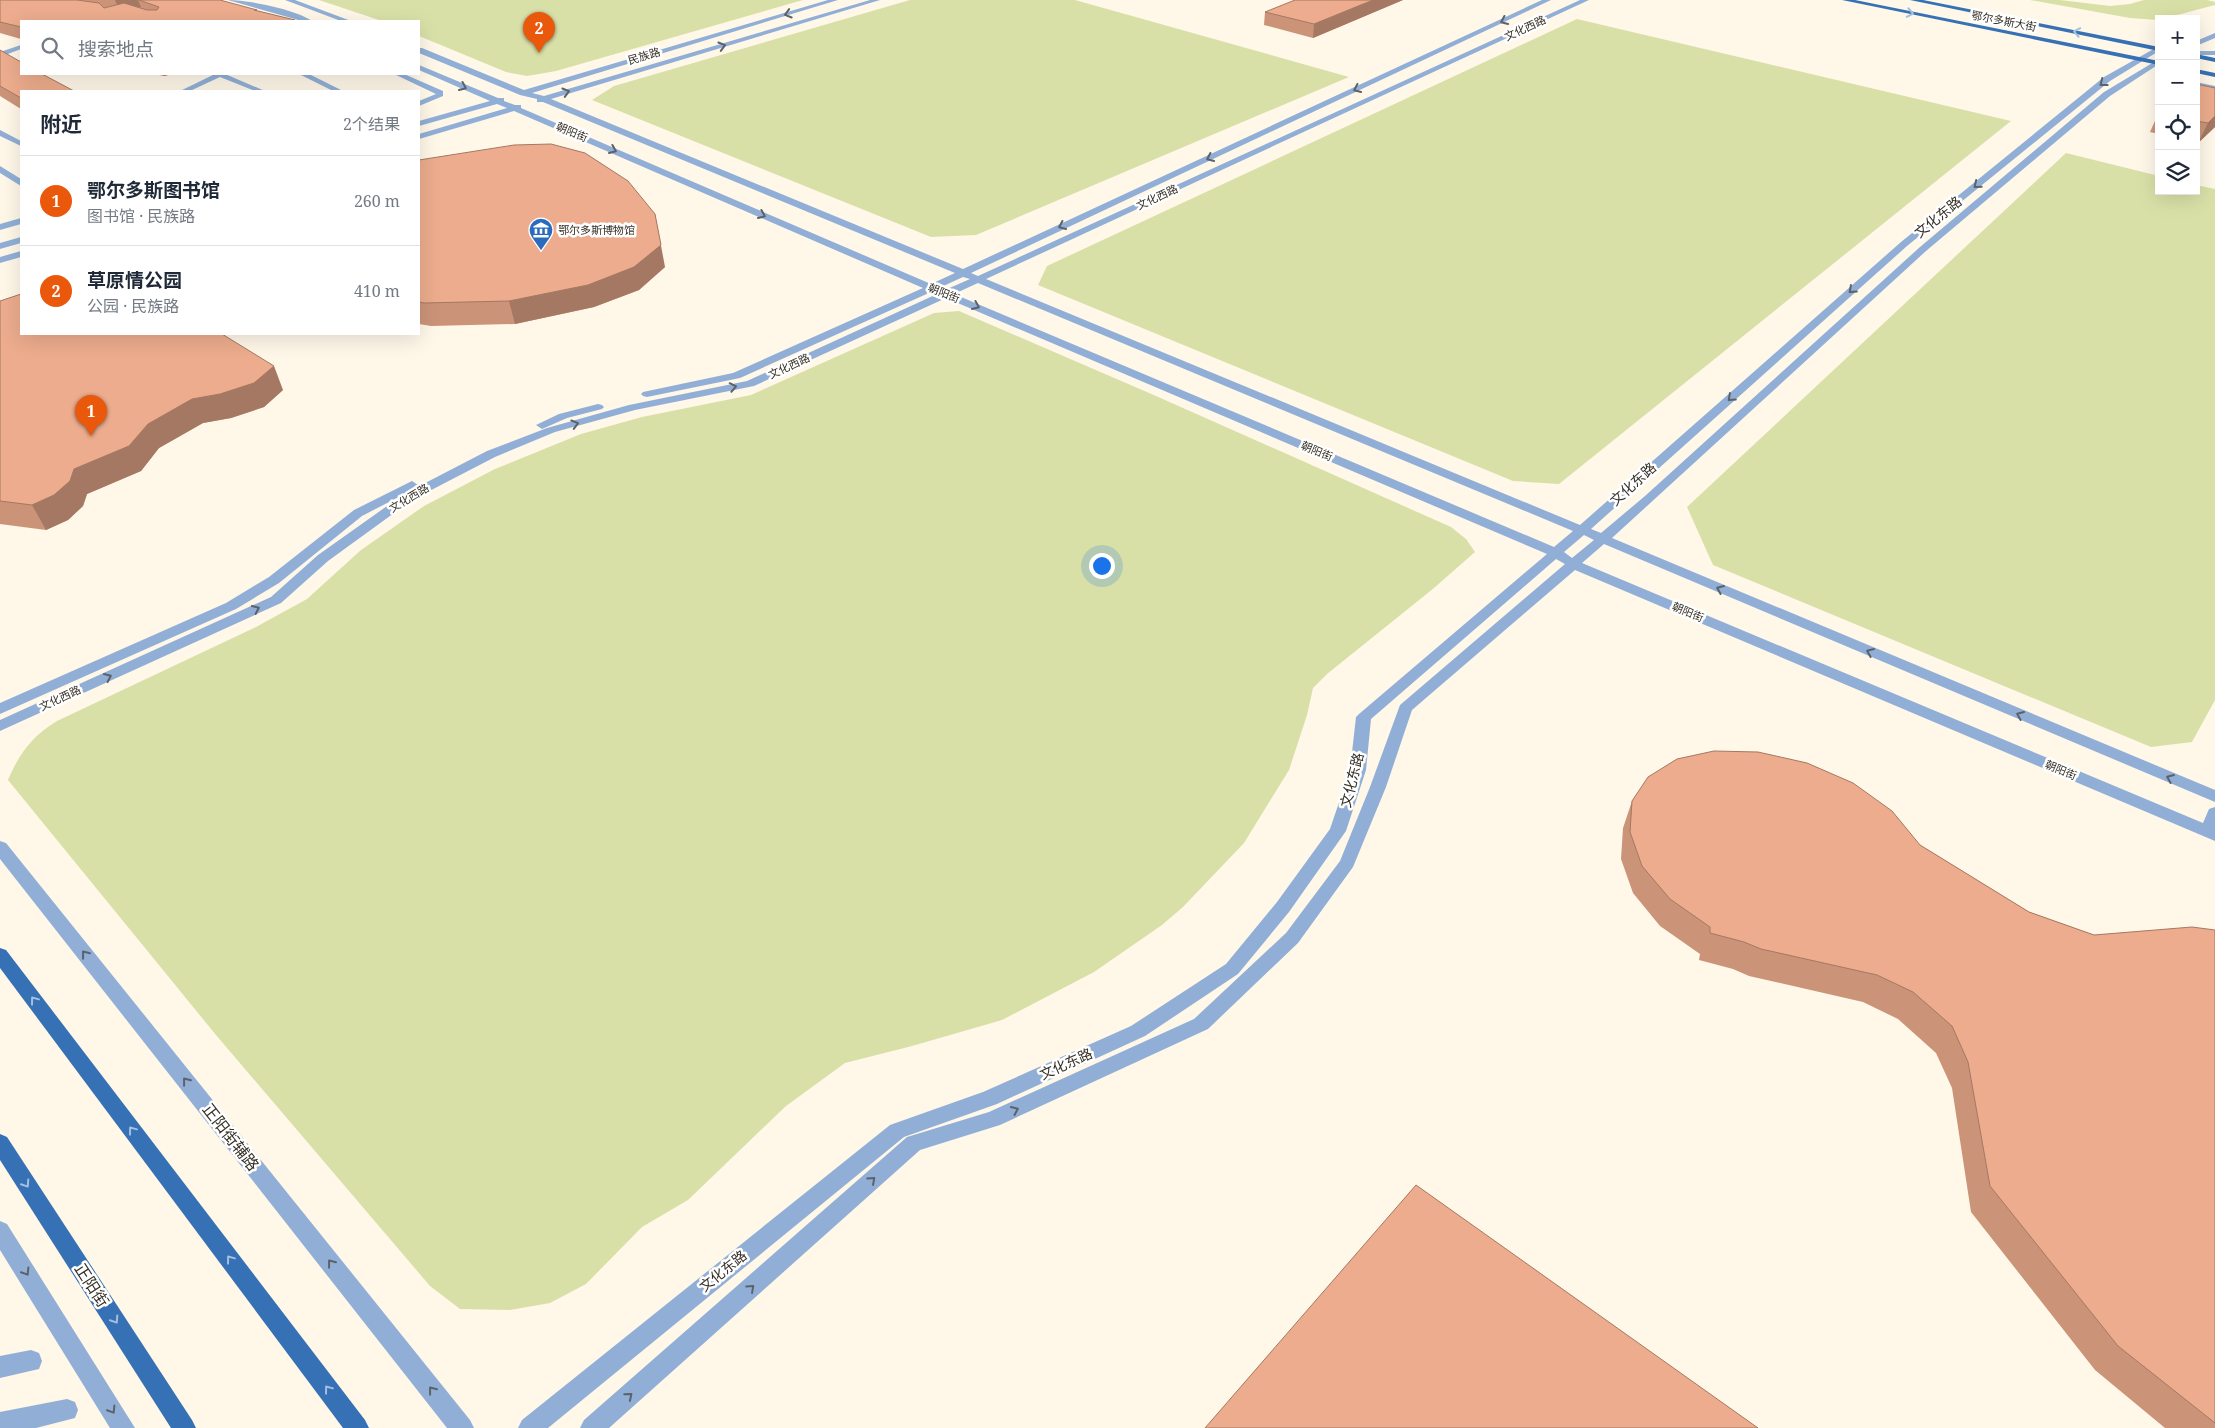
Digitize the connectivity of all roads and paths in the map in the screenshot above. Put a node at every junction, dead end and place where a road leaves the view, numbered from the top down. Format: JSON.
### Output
{"nodes":[{"id":1,"x":230,"y":0,"type":"edge"},
{"id":2,"x":288,"y":0,"type":"edge"},
{"id":3,"x":835,"y":0,"type":"edge"},
{"id":4,"x":877,"y":0,"type":"edge"},
{"id":5,"x":1548,"y":0,"type":"edge"},
{"id":6,"x":1586,"y":0,"type":"edge"},
{"id":7,"x":1845,"y":0,"type":"edge"},
{"id":8,"x":1913,"y":0,"type":"edge"},
{"id":9,"x":305,"y":20,"type":"edge"},
{"id":10,"x":344,"y":20,"type":"edge"},
{"id":11,"x":2215,"y":35,"type":"edge"},
{"id":12,"x":2200,"y":42,"type":"edge"},
{"id":13,"x":20,"y":47,"type":"edge"},
{"id":14,"x":420,"y":50,"type":"edge"},
{"id":15,"x":2215,"y":53,"type":"edge"},
{"id":16,"x":2200,"y":54,"type":"edge"},
{"id":17,"x":0,"y":55,"type":"edge"},
{"id":18,"x":2200,"y":55,"type":"edge"},
{"id":19,"x":2155,"y":56,"type":"edge"},
{"id":20,"x":2155,"y":57,"type":"edge"},
{"id":21,"x":2138,"y":59,"type":"junction"},
{"id":22,"x":2155,"y":59,"type":"edge"},
{"id":23,"x":2215,"y":60,"type":"edge"},
{"id":24,"x":420,"y":67,"type":"edge"},
{"id":25,"x":2200,"y":72,"type":"edge"},
{"id":26,"x":218,"y":75,"type":"edge"},
{"id":27,"x":222,"y":75,"type":"edge"},
{"id":28,"x":305,"y":75,"type":"edge"},
{"id":29,"x":400,"y":75,"type":"edge"},
{"id":30,"x":2215,"y":75,"type":"edge"},
{"id":31,"x":2200,"y":85,"type":"edge"},
{"id":32,"x":2215,"y":88,"type":"edge"},
{"id":33,"x":186,"y":90,"type":"edge"},
{"id":34,"x":259,"y":90,"type":"edge"},
{"id":35,"x":337,"y":90,"type":"edge"},
{"id":36,"x":524,"y":93,"type":"junction"},
{"id":37,"x":544,"y":99,"type":"junction"},
{"id":38,"x":497,"y":102,"type":"junction"},
{"id":39,"x":420,"y":104,"type":"edge"},
{"id":40,"x":516,"y":108,"type":"junction"},
{"id":41,"x":420,"y":124,"type":"edge"},
{"id":42,"x":5,"y":133,"type":"edge"},
{"id":43,"x":420,"y":136,"type":"edge"},
{"id":44,"x":20,"y":143,"type":"edge"},
{"id":45,"x":0,"y":169,"type":"edge"},
{"id":46,"x":20,"y":182,"type":"edge"},
{"id":47,"x":20,"y":221,"type":"edge"},
{"id":48,"x":0,"y":227,"type":"edge"},
{"id":49,"x":20,"y":240,"type":"edge"},
{"id":50,"x":0,"y":246,"type":"edge"},
{"id":51,"x":20,"y":254,"type":"edge"},
{"id":52,"x":0,"y":260,"type":"edge"},
{"id":53,"x":962,"y":273,"type":"junction"},
{"id":54,"x":978,"y":279,"type":"junction"},
{"id":55,"x":931,"y":288,"type":"junction"},
{"id":56,"x":946,"y":294,"type":"junction"},
{"id":57,"x":1582,"y":530,"type":"junction"},
{"id":58,"x":1602,"y":540,"type":"junction"},
{"id":59,"x":1554,"y":552,"type":"junction"},
{"id":60,"x":1574,"y":564,"type":"junction"},
{"id":61,"x":0,"y":709,"type":"edge"},
{"id":62,"x":0,"y":726,"type":"edge"},
{"id":63,"x":2215,"y":796,"type":"edge"},
{"id":64,"x":2215,"y":813,"type":"edge"},
{"id":65,"x":2212,"y":834,"type":"edge"},
{"id":66,"x":0,"y":847,"type":"edge"},
{"id":67,"x":0,"y":955,"type":"edge"},
{"id":68,"x":0,"y":1143,"type":"edge"},
{"id":69,"x":0,"y":1231,"type":"edge"},
{"id":70,"x":31,"y":1361,"type":"dead end"},
{"id":71,"x":0,"y":1367,"type":"edge"},
{"id":72,"x":67,"y":1410,"type":"dead end"},
{"id":73,"x":0,"y":1424,"type":"edge"},
{"id":74,"x":123,"y":1428,"type":"edge"},
{"id":75,"x":184,"y":1428,"type":"edge"},
{"id":76,"x":357,"y":1428,"type":"edge"},
{"id":77,"x":462,"y":1428,"type":"edge"},
{"id":78,"x":530,"y":1428,"type":"edge"},
{"id":79,"x":592,"y":1428,"type":"edge"}],
"edges":[{"from":1,"to":9,"type":"street"},
{"from":2,"to":10,"type":"street"},
{"from":3,"to":36,"type":"street","name":"民族路","one_way":true},
{"from":37,"to":4,"type":"street","name":"民族路","one_way":true},
{"from":5,"to":53,"type":"street","name":"文化西路","one_way":true},
{"from":6,"to":54,"type":"street","name":"文化西路"},
{"from":7,"to":21,"type":"main road","name":"鄂尔多斯大街","one_way":true},
{"from":19,"to":8,"type":"main road","name":"鄂尔多斯大街","one_way":true},
{"from":11,"to":12,"type":"street"},
{"from":13,"to":17,"type":"street"},
{"from":14,"to":36,"type":"street","name":"朝阳街"},
{"from":15,"to":16,"type":"street"},
{"from":18,"to":23,"type":"main road"},
{"from":20,"to":21,"type":"street","name":"文化东路"},
{"from":21,"to":57,"type":"street","name":"文化东路","one_way":true},
{"from":22,"to":58,"type":"street","name":"文化东路"},
{"from":24,"to":38,"type":"street","name":"朝阳街","one_way":true},
{"from":25,"to":30,"type":"main road"},
{"from":26,"to":33,"type":"street"},
{"from":27,"to":34,"type":"street"},
{"from":28,"to":35,"type":"street"},
{"from":29,"to":39,"type":"street"},
{"from":31,"to":32,"type":"street"},
{"from":36,"to":37,"type":"street","name":"朝阳街"},
{"from":36,"to":38,"type":"street","name":"民族路"},
{"from":37,"to":40,"type":"street","name":"民族路"},
{"from":37,"to":53,"type":"street","name":"朝阳街"},
{"from":38,"to":40,"type":"street","name":"朝阳街"},
{"from":38,"to":41,"type":"street","name":"民族路"},
{"from":40,"to":43,"type":"street","name":"民族路"},
{"from":40,"to":55,"type":"street","name":"朝阳街","one_way":true},
{"from":42,"to":44,"type":"street"},
{"from":45,"to":46,"type":"street"},
{"from":47,"to":48,"type":"street"},
{"from":49,"to":50,"type":"street"},
{"from":51,"to":52,"type":"street"},
{"from":53,"to":54,"type":"street","name":"朝阳街"},
{"from":53,"to":55,"type":"street","name":"文化西路"},
{"from":54,"to":56,"type":"street","name":"文化西路"},
{"from":54,"to":57,"type":"street","name":"朝阳街"},
{"from":55,"to":56,"type":"street","name":"朝阳街"},
{"from":55,"to":61,"type":"street","name":"文化西路"},
{"from":56,"to":59,"type":"street","name":"朝阳街","one_way":true},
{"from":62,"to":56,"type":"street","name":"文化西路","one_way":true},
{"from":57,"to":58,"type":"street","name":"朝阳街"},
{"from":57,"to":59,"type":"street","name":"文化东路"},
{"from":58,"to":60,"type":"street","name":"文化东路"},
{"from":63,"to":58,"type":"street","name":"朝阳街","one_way":true},
{"from":59,"to":60,"type":"street","name":"朝阳街"},
{"from":59,"to":78,"type":"street","name":"文化东路"},
{"from":60,"to":65,"type":"street","name":"朝阳街"},
{"from":79,"to":60,"type":"street","name":"文化东路","one_way":true},
{"from":64,"to":65,"type":"street"},
{"from":77,"to":66,"type":"street","name":"正阳街辅路","one_way":true},
{"from":76,"to":67,"type":"main road","one_way":true},
{"from":68,"to":75,"type":"main road","name":"正阳街","one_way":true},
{"from":69,"to":74,"type":"street","one_way":true},
{"from":70,"to":71,"type":"street"},
{"from":72,"to":73,"type":"street"}]}
